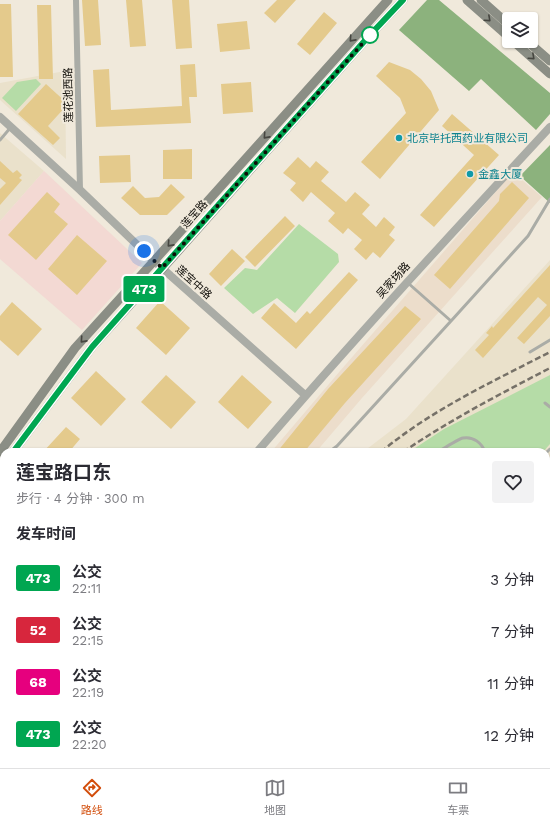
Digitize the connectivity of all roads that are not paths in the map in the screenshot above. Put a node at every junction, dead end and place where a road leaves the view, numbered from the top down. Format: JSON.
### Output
{"nodes":[{"id":1,"x":76,"y":0,"type":"edge"},
{"id":2,"x":388,"y":0,"type":"edge"},
{"id":3,"x":403,"y":0,"type":"edge"},
{"id":4,"x":467,"y":0,"type":"edge"},
{"id":5,"x":481,"y":0,"type":"edge"},
{"id":6,"x":502,"y":19,"type":"edge"},
{"id":7,"x":502,"y":31,"type":"edge"},
{"id":8,"x":521,"y":48,"type":"edge"},
{"id":9,"x":535,"y":48,"type":"edge"},
{"id":10,"x":550,"y":61,"type":"edge"},
{"id":11,"x":550,"y":74,"type":"edge"},
{"id":12,"x":0,"y":117,"type":"edge"},
{"id":13,"x":550,"y":126,"type":"edge"},
{"id":14,"x":11,"y":127,"type":"junction"},
{"id":15,"x":0,"y":140,"type":"edge"},
{"id":16,"x":80,"y":190,"type":"junction"},
{"id":17,"x":550,"y":199,"type":"edge"},
{"id":18,"x":154,"y":261,"type":"junction"},
{"id":19,"x":162,"y":268,"type":"junction"},
{"id":20,"x":407,"y":281,"type":"junction"},
{"id":21,"x":451,"y":321,"type":"junction"},
{"id":22,"x":550,"y":340,"type":"edge"},
{"id":23,"x":530,"y":352,"type":"dead end"},
{"id":24,"x":305,"y":395,"type":"junction"},
{"id":25,"x":546,"y":403,"type":"dead end"},
{"id":26,"x":550,"y":407,"type":"edge"},
{"id":27,"x":3,"y":448,"type":"edge"},
{"id":28,"x":16,"y":448,"type":"edge"},
{"id":29,"x":260,"y":448,"type":"edge"},
{"id":30,"x":334,"y":448,"type":"edge"},
{"id":31,"x":445,"y":448,"type":"edge"},
{"id":32,"x":483,"y":448,"type":"edge"}],
"edges":[{"from":1,"to":16,"type":"street","name":"莲花池西路"},
{"from":2,"to":18,"type":"main road","name":"莲宝路","one_way":true},
{"from":3,"to":19,"type":"main road","name":"莲宝路"},
{"from":4,"to":7,"type":"main road","one_way":true},
{"from":5,"to":6,"type":"main road"},
{"from":8,"to":11,"type":"main road","one_way":true},
{"from":9,"to":10,"type":"main road"},
{"from":12,"to":14,"type":"street","name":"莲宝中路"},
{"from":13,"to":20,"type":"street","name":"吴家场路"},
{"from":14,"to":15,"type":"lane"},
{"from":14,"to":16,"type":"street","name":"莲宝中路"},
{"from":16,"to":18,"type":"street","name":"莲宝中路"},
{"from":17,"to":21,"type":"lane"},
{"from":18,"to":19,"type":"street","name":"莲宝中路"},
{"from":18,"to":27,"type":"main road","name":"莲宝路","one_way":true},
{"from":19,"to":24,"type":"street","name":"莲宝中路"},
{"from":19,"to":28,"type":"main road","name":"莲宝路"},
{"from":20,"to":21,"type":"lane"},
{"from":20,"to":24,"type":"street","name":"吴家场路"},
{"from":21,"to":30,"type":"lane"},
{"from":22,"to":23,"type":"lane"},
{"from":24,"to":29,"type":"street","name":"吴家场路"},
{"from":25,"to":26,"type":"lane"},
{"from":31,"to":32,"type":"lane"}]}
